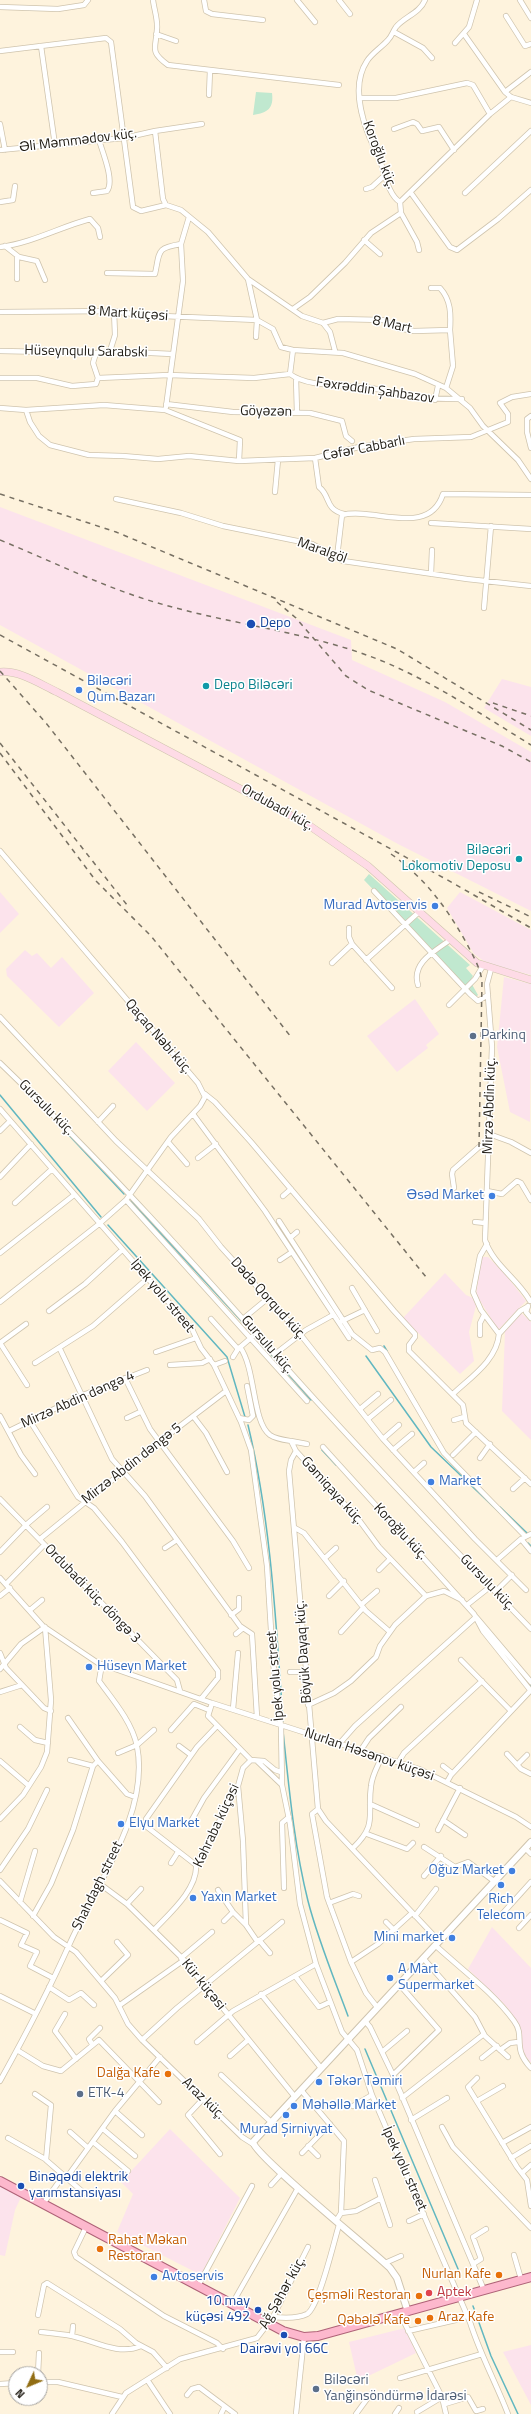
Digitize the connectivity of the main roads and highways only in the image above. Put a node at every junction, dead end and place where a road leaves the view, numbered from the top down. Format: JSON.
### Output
{"nodes":[{"id":1,"x":0,"y":672,"type":"edge"},
{"id":2,"x":531,"y":980,"type":"edge"},
{"id":3,"x":0,"y":2181,"type":"edge"},
{"id":4,"x":531,"y":2277,"type":"edge"}],
"edges":[{"from":1,"to":2,"type":"main road","name":"Ordubadi küç."},
{"from":3,"to":4,"type":"main road"}]}
